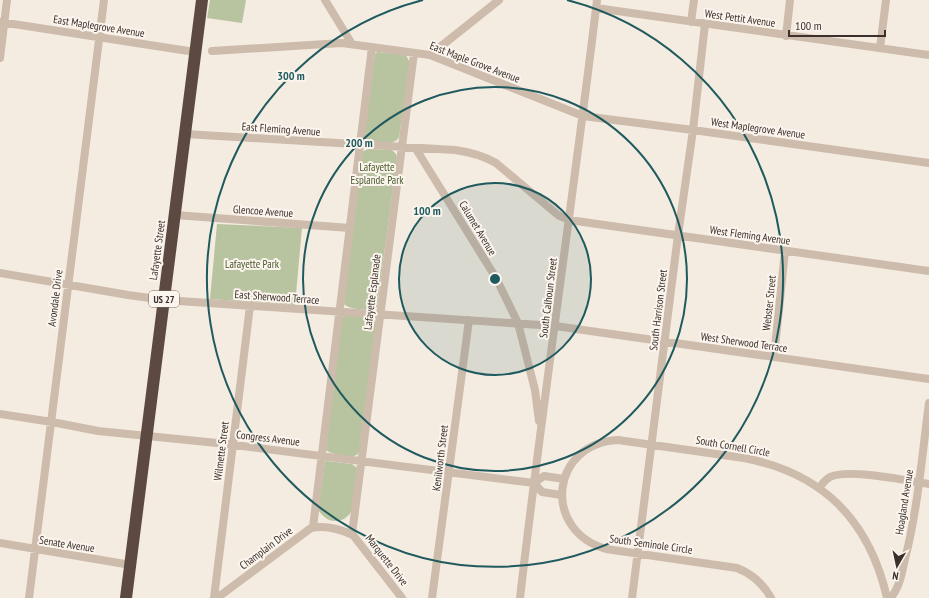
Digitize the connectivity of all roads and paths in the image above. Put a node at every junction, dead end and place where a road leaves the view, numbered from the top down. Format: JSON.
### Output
{"nodes":[{"id":1,"x":7,"y":0,"type":"edge"},
{"id":2,"x":104,"y":0,"type":"edge"},
{"id":3,"x":202,"y":0,"type":"edge"},
{"id":4,"x":325,"y":0,"type":"edge"},
{"id":5,"x":499,"y":0,"type":"edge"},
{"id":6,"x":694,"y":0,"type":"edge"},
{"id":7,"x":790,"y":0,"type":"edge"},
{"id":8,"x":886,"y":0,"type":"edge"},
{"id":9,"x":596,"y":4,"type":"edge"},
{"id":10,"x":2,"y":22,"type":"edge"},
{"id":11,"x":691,"y":22,"type":"junction"},
{"id":12,"x":705,"y":24,"type":"junction"},
{"id":13,"x":786,"y":36,"type":"junction"},
{"id":14,"x":99,"y":37,"type":"junction"},
{"id":15,"x":352,"y":44,"type":"junction"},
{"id":16,"x":372,"y":47,"type":"junction"},
{"id":17,"x":880,"y":48,"type":"junction"},
{"id":18,"x":212,"y":51,"type":"dead end"},
{"id":19,"x":195,"y":52,"type":"junction"},
{"id":20,"x":414,"y":53,"type":"junction"},
{"id":21,"x":430,"y":55,"type":"junction"},
{"id":22,"x":929,"y":55,"type":"edge"},
{"id":23,"x":0,"y":58,"type":"edge"},
{"id":24,"x":583,"y":116,"type":"junction"},
{"id":25,"x":693,"y":130,"type":"junction"},
{"id":26,"x":185,"y":134,"type":"junction"},
{"id":27,"x":360,"y":145,"type":"junction"},
{"id":28,"x":401,"y":147,"type":"junction"},
{"id":29,"x":416,"y":149,"type":"junction"},
{"id":30,"x":929,"y":163,"type":"edge"},
{"id":31,"x":175,"y":216,"type":"junction"},
{"id":32,"x":569,"y":220,"type":"junction"},
{"id":33,"x":350,"y":228,"type":"junction"},
{"id":34,"x":678,"y":235,"type":"junction"},
{"id":35,"x":785,"y":251,"type":"junction"},
{"id":36,"x":929,"y":271,"type":"edge"},
{"id":37,"x":0,"y":273,"type":"edge"},
{"id":38,"x":68,"y":284,"type":"junction"},
{"id":39,"x":164,"y":300,"type":"junction"},
{"id":40,"x":250,"y":306,"type":"junction"},
{"id":41,"x":340,"y":311,"type":"junction"},
{"id":42,"x":380,"y":314,"type":"junction"},
{"id":43,"x":469,"y":320,"type":"junction"},
{"id":44,"x":518,"y":323,"type":"junction"},
{"id":45,"x":555,"y":326,"type":"junction"},
{"id":46,"x":665,"y":341,"type":"junction"},
{"id":47,"x":774,"y":357,"type":"junction"},
{"id":48,"x":929,"y":379,"type":"edge"},
{"id":49,"x":535,"y":390,"type":"junction"},
{"id":50,"x":546,"y":390,"type":"junction"},
{"id":51,"x":929,"y":403,"type":"edge"},
{"id":52,"x":0,"y":414,"type":"edge"},
{"id":53,"x":52,"y":422,"type":"junction"},
{"id":54,"x":540,"y":431,"type":"junction"},
{"id":55,"x":147,"y":436,"type":"junction"},
{"id":56,"x":652,"y":444,"type":"junction"},
{"id":57,"x":233,"y":445,"type":"junction"},
{"id":58,"x":321,"y":456,"type":"junction"},
{"id":59,"x":361,"y":461,"type":"junction"},
{"id":60,"x":450,"y":472,"type":"junction"},
{"id":61,"x":564,"y":479,"type":"junction"},
{"id":62,"x":920,"y":482,"type":"junction"},
{"id":63,"x":534,"y":483,"type":"junction"},
{"id":64,"x":929,"y":484,"type":"edge"},
{"id":65,"x":819,"y":488,"type":"junction"},
{"id":66,"x":561,"y":495,"type":"junction"},
{"id":67,"x":313,"y":527,"type":"junction"},
{"id":68,"x":352,"y":534,"type":"junction"},
{"id":69,"x":0,"y":543,"type":"edge"},
{"id":70,"x":34,"y":549,"type":"junction"},
{"id":71,"x":638,"y":554,"type":"junction"},
{"id":72,"x":131,"y":565,"type":"junction"},
{"id":73,"x":29,"y":598,"type":"edge"},
{"id":74,"x":126,"y":598,"type":"edge"},
{"id":75,"x":214,"y":598,"type":"edge"},
{"id":76,"x":217,"y":598,"type":"edge"},
{"id":77,"x":402,"y":598,"type":"edge"},
{"id":78,"x":432,"y":598,"type":"edge"},
{"id":79,"x":520,"y":598,"type":"edge"},
{"id":80,"x":632,"y":598,"type":"edge"},
{"id":81,"x":771,"y":598,"type":"edge"},
{"id":82,"x":887,"y":598,"type":"edge"}],
"edges":[{"from":1,"to":10,"type":"street"},
{"from":2,"to":14,"type":"street","name":"Avondale Drive"},
{"from":3,"to":19,"type":"highway","name":"Lafayette Street","number":"US 27"},
{"from":4,"to":15,"type":"street"},
{"from":5,"to":21,"type":"street"},
{"from":6,"to":11,"type":"street"},
{"from":7,"to":13,"type":"street"},
{"from":8,"to":17,"type":"street"},
{"from":9,"to":11,"type":"street","name":"West Pettit Avenue"},
{"from":9,"to":24,"type":"street","name":"South Calhoun Street"},
{"from":10,"to":14,"type":"street","name":"East Maplegrove Avenue"},
{"from":10,"to":23,"type":"street"},
{"from":11,"to":12,"type":"street","name":"West Pettit Avenue"},
{"from":12,"to":13,"type":"street","name":"West Pettit Avenue"},
{"from":12,"to":25,"type":"street","name":"South Harrison Street"},
{"from":13,"to":17,"type":"street","name":"West Pettit Avenue"},
{"from":14,"to":19,"type":"street","name":"East Maplegrove Avenue"},
{"from":14,"to":38,"type":"street","name":"Avondale Drive"},
{"from":15,"to":16,"type":"street","name":"East Maple Grove Avenue"},
{"from":15,"to":18,"type":"street","name":"East Maple Grove Avenue"},
{"from":16,"to":20,"type":"street","name":"East Maple Grove Avenue"},
{"from":16,"to":27,"type":"street"},
{"from":17,"to":22,"type":"street","name":"West Pettit Avenue"},
{"from":19,"to":26,"type":"highway","name":"Lafayette Street","number":"US 27"},
{"from":20,"to":21,"type":"street","name":"East Maple Grove Avenue"},
{"from":20,"to":28,"type":"street","name":"Lafayette Esplanade"},
{"from":21,"to":24,"type":"street","name":"East Maple Grove Avenue"},
{"from":24,"to":25,"type":"street","name":"West Maplegrove Avenue"},
{"from":24,"to":32,"type":"street","name":"South Calhoun Street"},
{"from":25,"to":30,"type":"street","name":"West Maplegrove Avenue"},
{"from":25,"to":34,"type":"street","name":"South Harrison Street"},
{"from":26,"to":27,"type":"street","name":"East Fleming Avenue"},
{"from":26,"to":31,"type":"highway","name":"Lafayette Street","number":"US 27"},
{"from":27,"to":28,"type":"street","name":"East Fleming Avenue"},
{"from":27,"to":33,"type":"street"},
{"from":28,"to":29,"type":"street","name":"East Fleming Avenue"},
{"from":28,"to":42,"type":"street","name":"Lafayette Esplanade"},
{"from":29,"to":32,"type":"street","name":"East Fleming Avenue"},
{"from":29,"to":44,"type":"street","name":"Calumet Avenue"},
{"from":31,"to":33,"type":"street","name":"Glencoe Avenue"},
{"from":31,"to":39,"type":"highway","name":"Lafayette Street","number":"US 27"},
{"from":32,"to":34,"type":"street","name":"West Fleming Avenue"},
{"from":32,"to":45,"type":"street","name":"South Calhoun Street"},
{"from":33,"to":41,"type":"street"},
{"from":34,"to":35,"type":"street","name":"West Fleming Avenue"},
{"from":34,"to":46,"type":"street","name":"South Harrison Street"},
{"from":35,"to":36,"type":"street","name":"West Fleming Avenue"},
{"from":35,"to":47,"type":"street","name":"Webster Street"},
{"from":37,"to":38,"type":"street","name":"East Sherwood Terrace"},
{"from":38,"to":39,"type":"street","name":"East Sherwood Terrace"},
{"from":38,"to":53,"type":"street","name":"Avondale Drive"},
{"from":39,"to":40,"type":"street","name":"East Sherwood Terrace"},
{"from":39,"to":55,"type":"highway","name":"Lafayette Street","number":"US 27"},
{"from":40,"to":41,"type":"street","name":"East Sherwood Terrace"},
{"from":40,"to":57,"type":"street","name":"Wilmette Street"},
{"from":41,"to":42,"type":"street","name":"East Sherwood Terrace"},
{"from":41,"to":58,"type":"street"},
{"from":42,"to":43,"type":"street","name":"East Sherwood Terrace"},
{"from":42,"to":59,"type":"street","name":"Lafayette Esplanade"},
{"from":43,"to":44,"type":"street","name":"East Sherwood Terrace"},
{"from":43,"to":60,"type":"street","name":"Kenilworth Street"},
{"from":44,"to":45,"type":"street","name":"East Sherwood Terrace"},
{"from":44,"to":49,"type":"street","name":"Calumet Avenue"},
{"from":45,"to":46,"type":"street","name":"West Sherwood Terrace"},
{"from":45,"to":50,"type":"street","name":"South Calhoun Street"},
{"from":46,"to":47,"type":"street","name":"West Sherwood Terrace"},
{"from":46,"to":56,"type":"street","name":"South Harrison Street"},
{"from":47,"to":48,"type":"street","name":"West Sherwood Terrace"},
{"from":49,"to":50,"type":"street"},
{"from":49,"to":54,"type":"street","name":"Calumet Avenue"},
{"from":50,"to":54,"type":"street","name":"South Calhoun Street"},
{"from":51,"to":62,"type":"street","name":"Hoagland Avenue"},
{"from":52,"to":53,"type":"street","name":"Congress Avenue"},
{"from":53,"to":55,"type":"street","name":"Congress Avenue"},
{"from":53,"to":70,"type":"street","name":"Avondale Drive"},
{"from":54,"to":63,"type":"street","name":"South Calhoun Street"},
{"from":55,"to":57,"type":"street","name":"Congress Avenue"},
{"from":55,"to":72,"type":"highway","name":"Lafayette Street","number":"US 27"},
{"from":56,"to":61,"type":"street","name":"South Cornell Circle"},
{"from":56,"to":65,"type":"street","name":"South Cornell Circle"},
{"from":56,"to":71,"type":"street","name":"South Harrison Street"},
{"from":57,"to":58,"type":"street","name":"Congress Avenue"},
{"from":57,"to":75,"type":"street","name":"Wilmette Street"},
{"from":58,"to":59,"type":"street","name":"Congress Avenue"},
{"from":58,"to":67,"type":"street"},
{"from":59,"to":60,"type":"street","name":"Congress Avenue"},
{"from":59,"to":68,"type":"street","name":"Lafayette Esplanade"},
{"from":60,"to":63,"type":"street","name":"Congress Avenue"},
{"from":60,"to":78,"type":"street","name":"Kenilworth Street"},
{"from":61,"to":63,"type":"street"},
{"from":61,"to":66,"type":"street","name":"South Cornell Circle"},
{"from":62,"to":64,"type":"street"},
{"from":62,"to":65,"type":"street"},
{"from":62,"to":82,"type":"street","name":"Hoagland Avenue"},
{"from":63,"to":66,"type":"street"},
{"from":63,"to":79,"type":"street","name":"South Calhoun Street"},
{"from":65,"to":82,"type":"street","name":"South Cornell Circle"},
{"from":66,"to":71,"type":"street","name":"South Seminole Circle"},
{"from":67,"to":68,"type":"street","name":"Marquette Drive"},
{"from":67,"to":76,"type":"street","name":"Champlain Drive"},
{"from":68,"to":77,"type":"street","name":"Marquette Drive"},
{"from":69,"to":70,"type":"street","name":"Senate Avenue"},
{"from":70,"to":72,"type":"street","name":"Senate Avenue"},
{"from":70,"to":73,"type":"street","name":"Avondale Drive"},
{"from":71,"to":80,"type":"street","name":"South Harrison Street"},
{"from":71,"to":81,"type":"street","name":"South Seminole Circle"},
{"from":72,"to":74,"type":"highway","name":"Lafayette Street","number":"US 27"}]}
